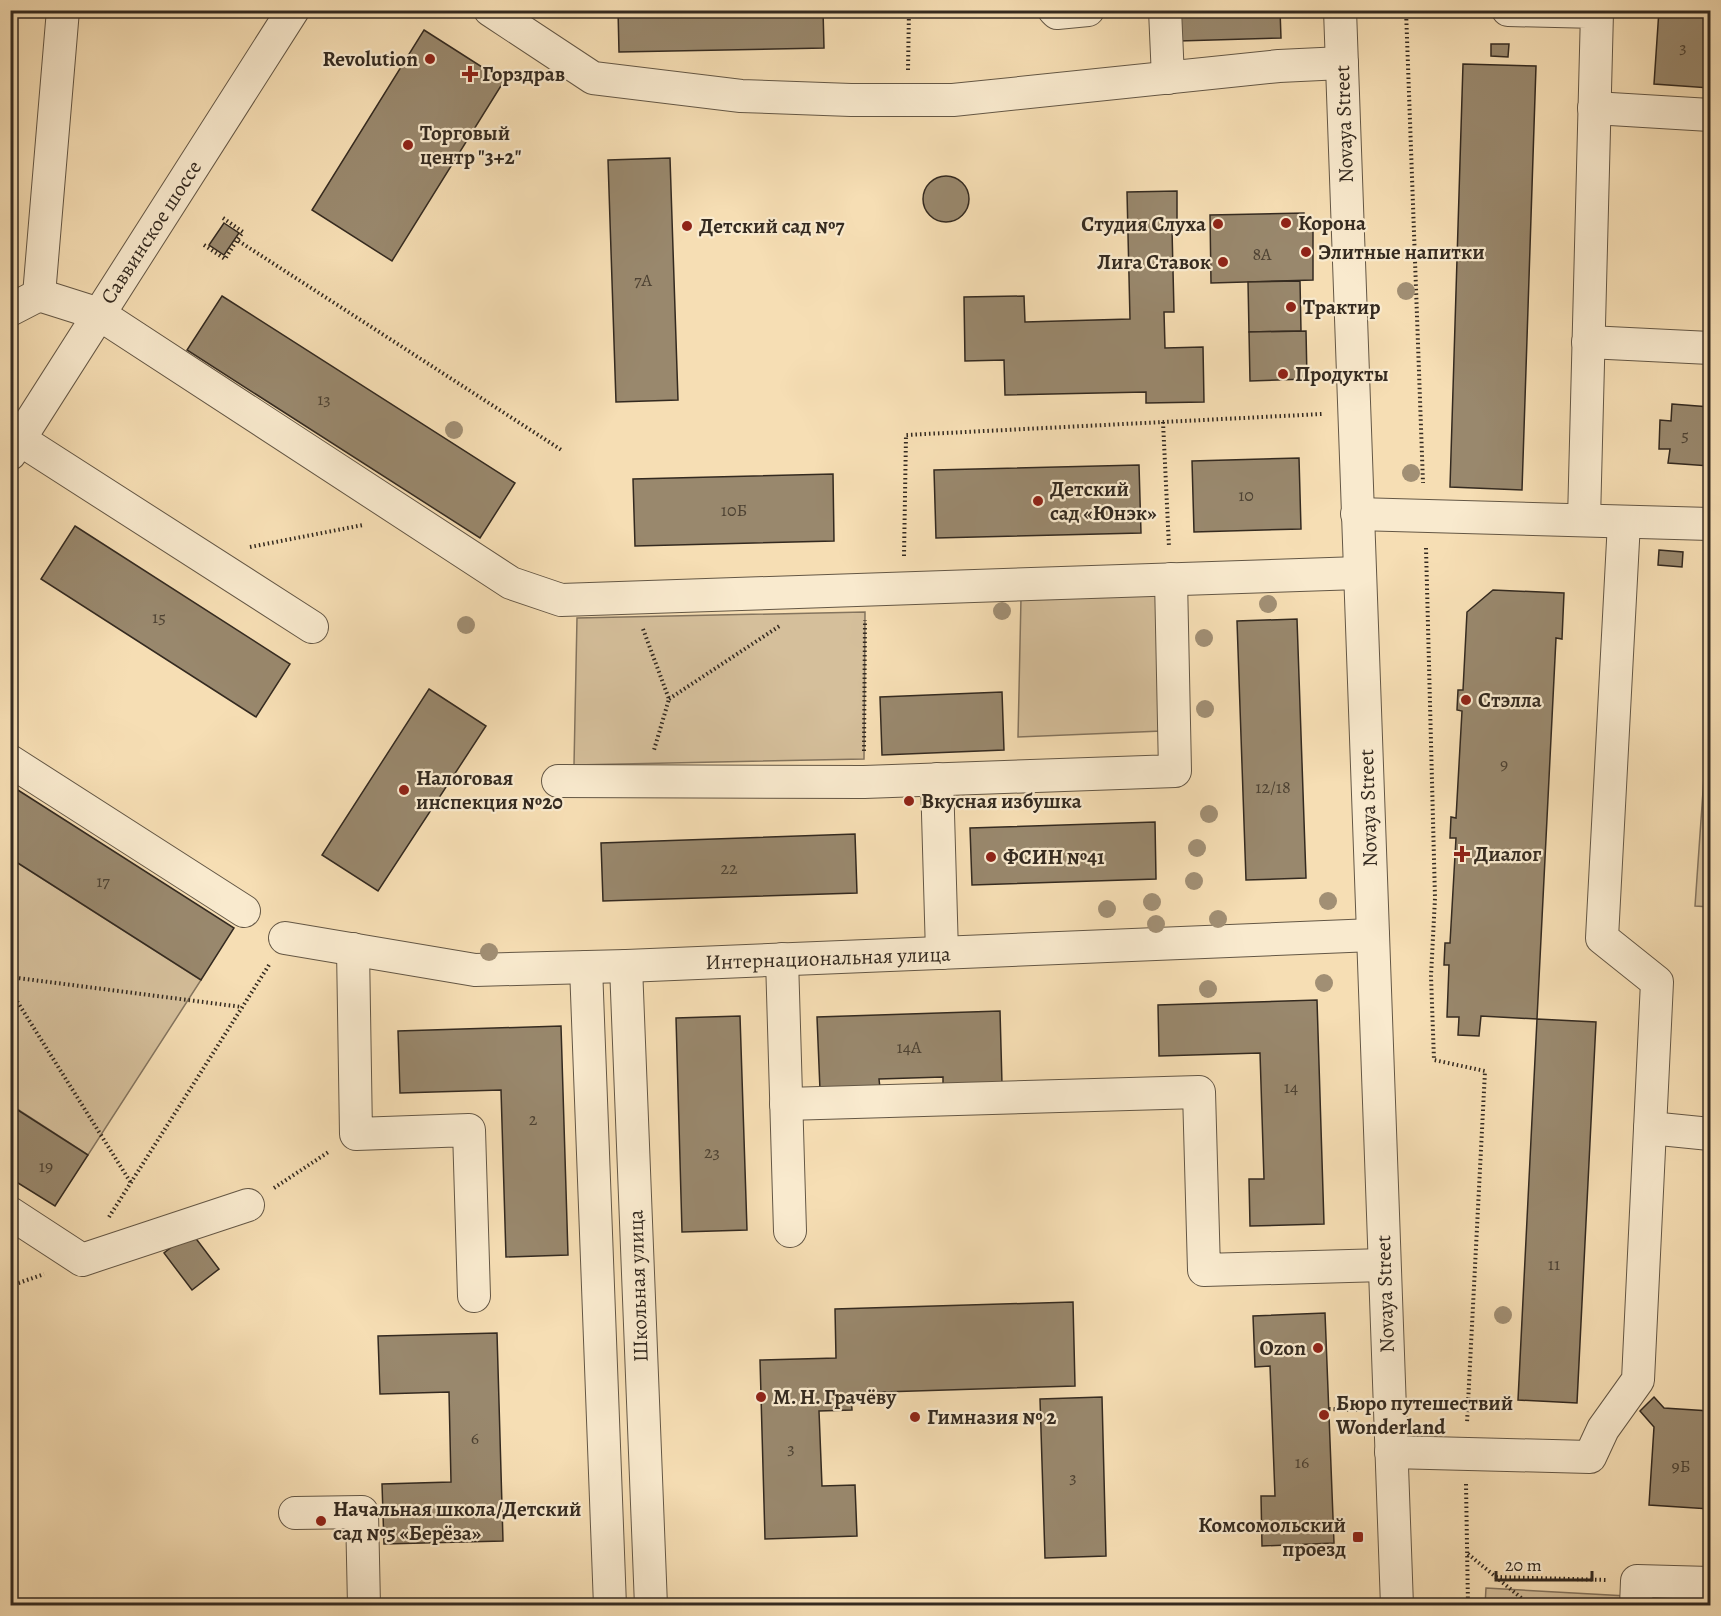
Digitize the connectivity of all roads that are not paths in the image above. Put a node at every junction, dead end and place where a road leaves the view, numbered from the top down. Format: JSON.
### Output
{"nodes":[{"id":1,"x":63,"y":10,"type":"edge"},
{"id":2,"x":292,"y":10,"type":"edge"},
{"id":3,"x":490,"y":10,"type":"edge"},
{"id":4,"x":1054,"y":10,"type":"edge"},
{"id":5,"x":1088,"y":10,"type":"edge"},
{"id":6,"x":1165,"y":10,"type":"edge"},
{"id":7,"x":1340,"y":10,"type":"edge"},
{"id":8,"x":1508,"y":10,"type":"edge"},
{"id":9,"x":1598,"y":11,"type":"edge"},
{"id":10,"x":1342,"y":63,"type":"junction"},
{"id":11,"x":1168,"y":78,"type":"junction"},
{"id":12,"x":1594,"y":108,"type":"junction"},
{"id":13,"x":1710,"y":115,"type":"edge"},
{"id":14,"x":39,"y":295,"type":"junction"},
{"id":15,"x":10,"y":310,"type":"edge"},
{"id":16,"x":99,"y":314,"type":"junction"},
{"id":17,"x":1588,"y":342,"type":"junction"},
{"id":18,"x":1710,"y":348,"type":"edge"},
{"id":19,"x":15,"y":447,"type":"edge"},
{"id":20,"x":1358,"y":514,"type":"junction"},
{"id":21,"x":1584,"y":520,"type":"junction"},
{"id":22,"x":1624,"y":522,"type":"junction"},
{"id":23,"x":1710,"y":524,"type":"edge"},
{"id":24,"x":1359,"y":573,"type":"junction"},
{"id":25,"x":1166,"y":579,"type":"junction"},
{"id":26,"x":312,"y":627,"type":"dead end"},
{"id":27,"x":10,"y":761,"type":"edge"},
{"id":28,"x":938,"y":780,"type":"junction"},
{"id":29,"x":558,"y":781,"type":"dead end"},
{"id":30,"x":244,"y":911,"type":"dead end"},
{"id":31,"x":1373,"y":935,"type":"junction"},
{"id":32,"x":285,"y":938,"type":"road end"},
{"id":33,"x":353,"y":950,"type":"junction"},
{"id":34,"x":942,"y":953,"type":"junction"},
{"id":35,"x":782,"y":959,"type":"junction"},
{"id":36,"x":626,"y":966,"type":"junction"},
{"id":37,"x":586,"y":967,"type":"junction"},
{"id":38,"x":786,"y":1104,"type":"junction"},
{"id":39,"x":1650,"y":1128,"type":"junction"},
{"id":40,"x":1710,"y":1134,"type":"edge"},
{"id":41,"x":248,"y":1205,"type":"road end"},
{"id":42,"x":10,"y":1213,"type":"edge"},
{"id":43,"x":790,"y":1231,"type":"dead end"},
{"id":44,"x":1384,"y":1265,"type":"junction"},
{"id":45,"x":474,"y":1296,"type":"dead end"},
{"id":46,"x":1391,"y":1452,"type":"junction"},
{"id":47,"x":295,"y":1513,"type":"dead end"},
{"id":48,"x":1710,"y":1583,"type":"edge"},
{"id":49,"x":1637,"y":1593,"type":"edge"},
{"id":50,"x":364,"y":1605,"type":"edge"},
{"id":51,"x":610,"y":1605,"type":"edge"},
{"id":52,"x":651,"y":1605,"type":"edge"},
{"id":53,"x":1397,"y":1605,"type":"edge"}],
"edges":[{"from":1,"to":14,"type":"street"},
{"from":2,"to":16,"type":"street","name":"Саввинское шоссе"},
{"from":3,"to":11,"type":"street"},
{"from":4,"to":5,"type":"street"},
{"from":6,"to":11,"type":"street"},
{"from":7,"to":10,"type":"street","name":"Novaya Street"},
{"from":8,"to":9,"type":"street"},
{"from":9,"to":12,"type":"street"},
{"from":10,"to":11,"type":"street"},
{"from":10,"to":20,"type":"street","name":"Novaya Street"},
{"from":12,"to":13,"type":"street"},
{"from":12,"to":17,"type":"street"},
{"from":14,"to":15,"type":"street"},
{"from":14,"to":16,"type":"street"},
{"from":16,"to":19,"type":"street","name":"Саввинское шоссе"},
{"from":16,"to":25,"type":"street"},
{"from":17,"to":18,"type":"street"},
{"from":17,"to":21,"type":"street"},
{"from":19,"to":26,"type":"street"},
{"from":20,"to":21,"type":"street"},
{"from":20,"to":24,"type":"street","name":"Novaya Street"},
{"from":21,"to":22,"type":"street"},
{"from":22,"to":23,"type":"street"},
{"from":22,"to":39,"type":"street"},
{"from":24,"to":25,"type":"street"},
{"from":24,"to":31,"type":"street","name":"Novaya Street"},
{"from":25,"to":28,"type":"street"},
{"from":27,"to":30,"type":"street"},
{"from":28,"to":29,"type":"street"},
{"from":28,"to":34,"type":"street"},
{"from":31,"to":34,"type":"street","name":"Интернациональная улица"},
{"from":31,"to":44,"type":"street","name":"Novaya Street"},
{"from":32,"to":33,"type":"street","name":"Интернациональная улица"},
{"from":33,"to":37,"type":"street","name":"Интернациональная улица"},
{"from":33,"to":45,"type":"street"},
{"from":34,"to":35,"type":"street","name":"Интернациональная улица"},
{"from":35,"to":36,"type":"street","name":"Интернациональная улица"},
{"from":35,"to":38,"type":"street"},
{"from":36,"to":37,"type":"street","name":"Интернациональная улица"},
{"from":36,"to":52,"type":"street","name":"Школьная улица"},
{"from":37,"to":51,"type":"street","name":"Школьная улица"},
{"from":38,"to":43,"type":"street"},
{"from":38,"to":44,"type":"street"},
{"from":39,"to":40,"type":"street"},
{"from":39,"to":46,"type":"street"},
{"from":41,"to":42,"type":"street"},
{"from":44,"to":46,"type":"street","name":"Novaya Street"},
{"from":46,"to":53,"type":"street","name":"Novaya Street"},
{"from":47,"to":50,"type":"street"},
{"from":48,"to":49,"type":"street"}]}
